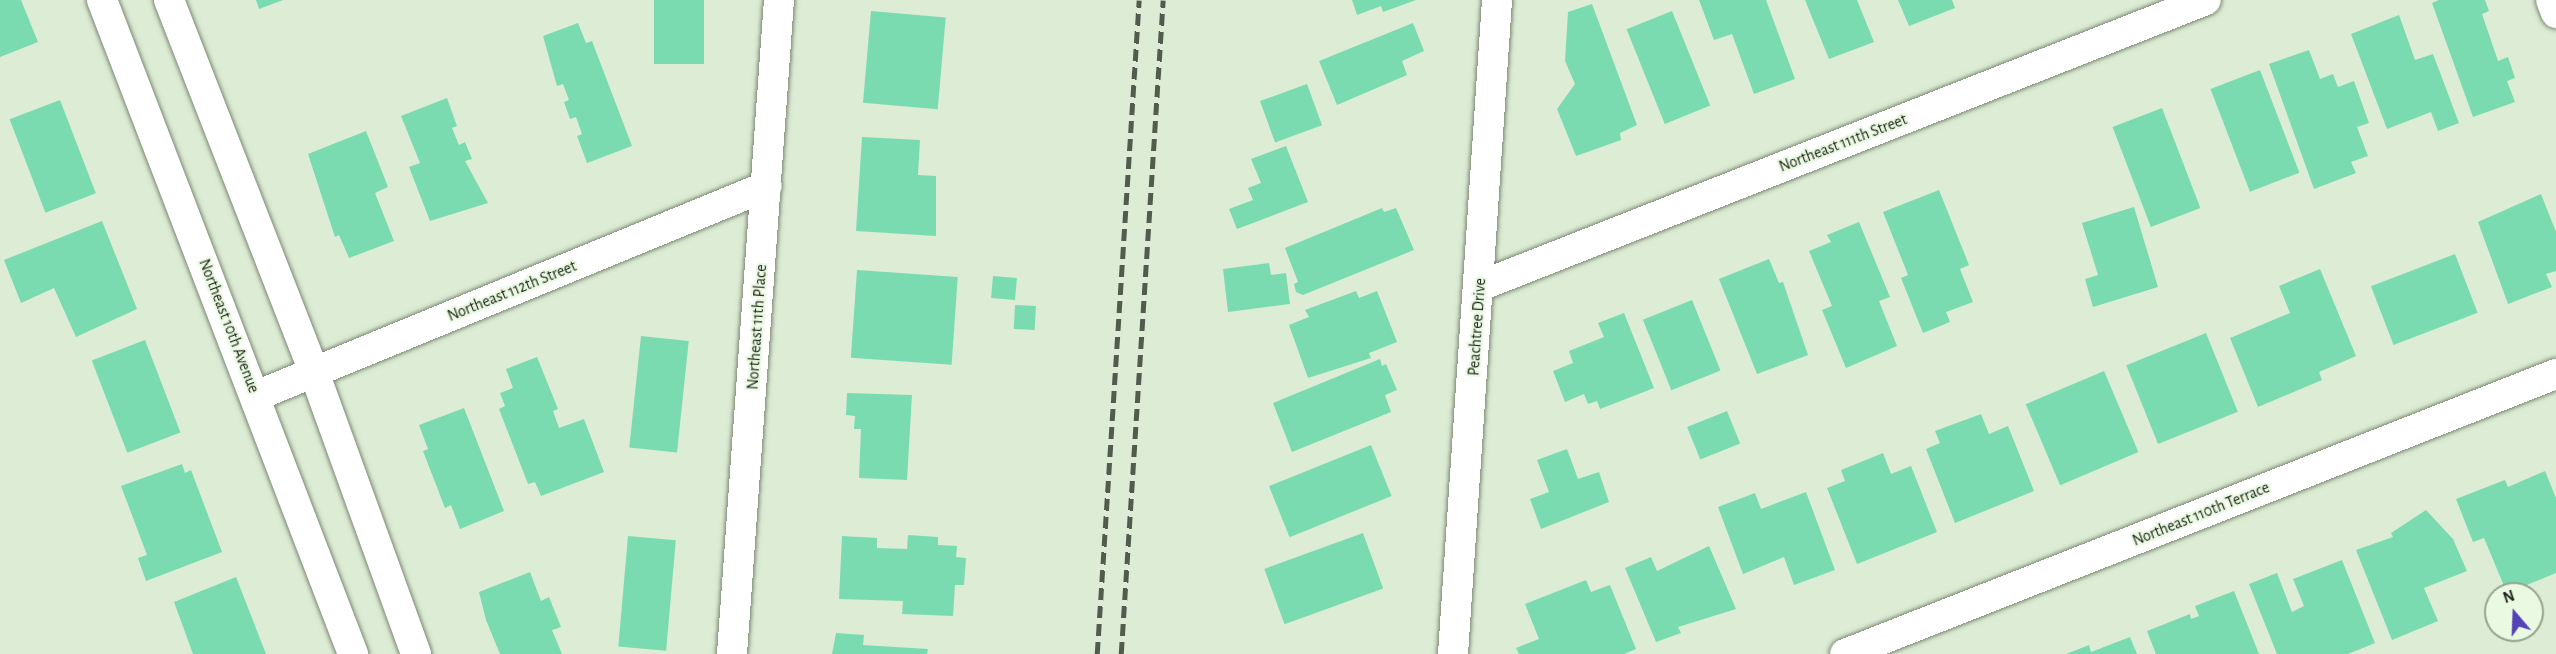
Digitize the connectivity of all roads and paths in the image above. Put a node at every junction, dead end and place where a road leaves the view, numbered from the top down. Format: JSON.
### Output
{"nodes":[{"id":1,"x":102,"y":0,"type":"edge"},
{"id":2,"x":169,"y":0,"type":"edge"},
{"id":3,"x":779,"y":0,"type":"edge"},
{"id":4,"x":1497,"y":0,"type":"edge"},
{"id":5,"x":2206,"y":0,"type":"edge"},
{"id":6,"x":2551,"y":0,"type":"edge"},
{"id":7,"x":2556,"y":13,"type":"edge"},
{"id":8,"x":767,"y":186,"type":"junction"},
{"id":9,"x":1480,"y":286,"type":"junction"},
{"id":10,"x":314,"y":372,"type":"junction"},
{"id":11,"x":2556,"y":374,"type":"edge"},
{"id":12,"x":256,"y":396,"type":"junction"},
{"id":13,"x":353,"y":654,"type":"edge"},
{"id":14,"x":416,"y":654,"type":"edge"},
{"id":15,"x":732,"y":654,"type":"edge"},
{"id":16,"x":1453,"y":654,"type":"edge"},
{"id":17,"x":1845,"y":654,"type":"edge"}],
"edges":[{"from":1,"to":12,"type":"street","name":"Northeast 10th Avenue"},
{"from":2,"to":10,"type":"street"},
{"from":3,"to":8,"type":"street","name":"Northeast 11th Place"},
{"from":4,"to":9,"type":"street","name":"Peachtree Drive"},
{"from":5,"to":9,"type":"street","name":"Northeast 111th Street"},
{"from":6,"to":7,"type":"street"},
{"from":8,"to":10,"type":"street","name":"Northeast 112th Street"},
{"from":8,"to":15,"type":"street","name":"Northeast 11th Place"},
{"from":9,"to":16,"type":"street","name":"Peachtree Drive"},
{"from":10,"to":12,"type":"street","name":"Northeast 112th Street"},
{"from":10,"to":14,"type":"street"},
{"from":11,"to":17,"type":"street","name":"Northeast 110th Terrace"},
{"from":12,"to":13,"type":"street","name":"Northeast 10th Avenue"}]}
